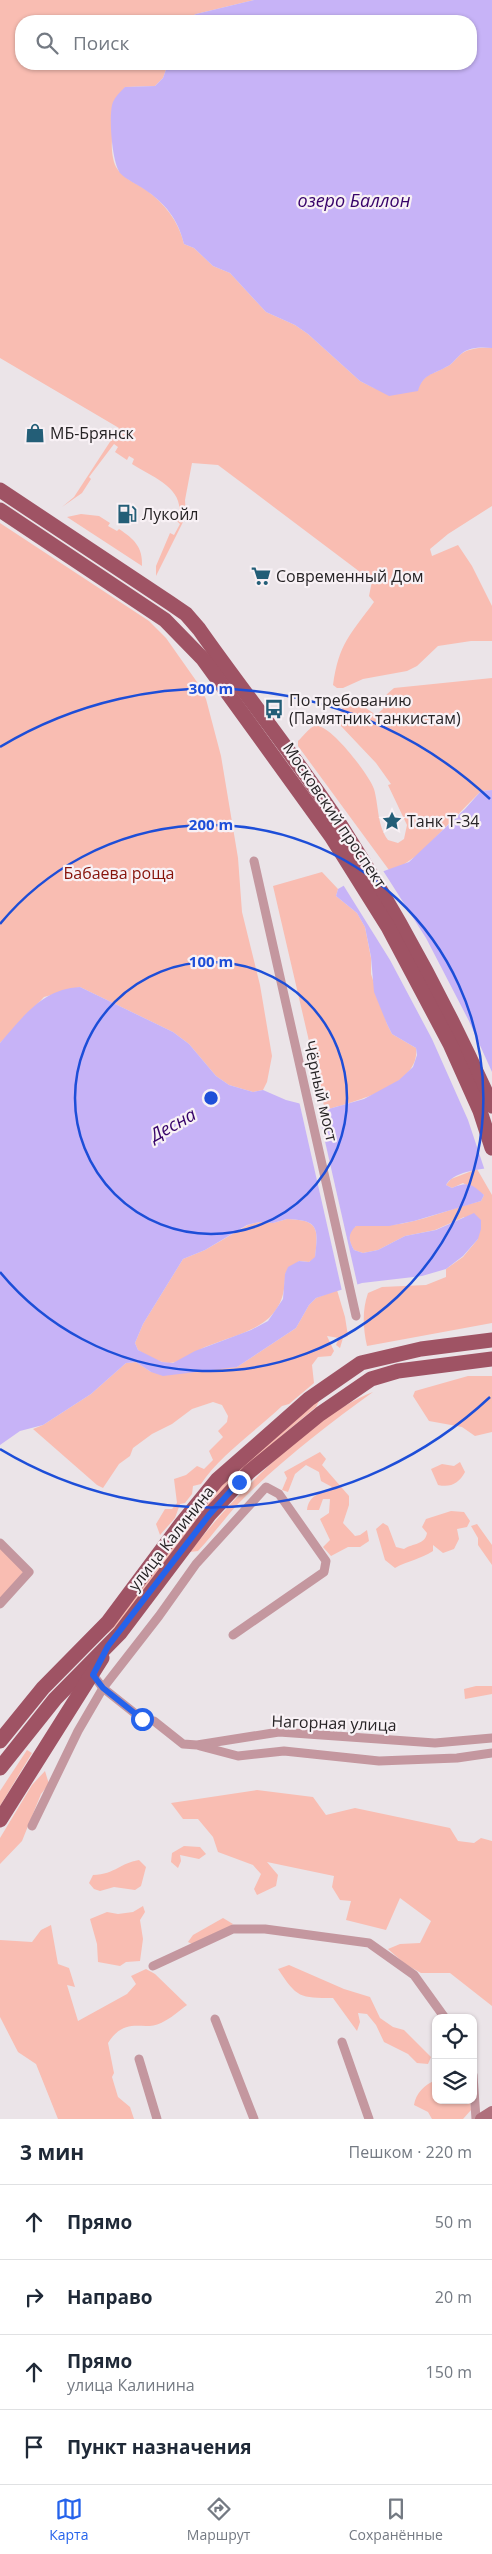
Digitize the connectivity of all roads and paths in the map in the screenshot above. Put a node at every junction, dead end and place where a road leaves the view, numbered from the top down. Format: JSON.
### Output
{"nodes":[{"id":1,"x":0,"y":490,"type":"edge"},
{"id":2,"x":0,"y":510,"type":"edge"},
{"id":3,"x":337,"y":832,"type":"junction"},
{"id":4,"x":254,"y":861,"type":"dead end"},
{"id":5,"x":492,"y":1106,"type":"edge"},
{"id":6,"x":492,"y":1148,"type":"edge"},
{"id":7,"x":356,"y":1314,"type":"dead end"},
{"id":8,"x":492,"y":1340,"type":"edge"},
{"id":9,"x":492,"y":1359,"type":"edge"},
{"id":10,"x":0,"y":1543,"type":"edge"},
{"id":11,"x":0,"y":1604,"type":"edge"},
{"id":12,"x":233,"y":1635,"type":"dead end"},
{"id":13,"x":108,"y":1646,"type":"junction"},
{"id":14,"x":93,"y":1675,"type":"junction"},
{"id":15,"x":103,"y":1688,"type":"junction"},
{"id":16,"x":142,"y":1719,"type":"dead end"},
{"id":17,"x":154,"y":1721,"type":"dead end"},
{"id":18,"x":492,"y":1738,"type":"edge"},
{"id":19,"x":0,"y":1741,"type":"edge"},
{"id":20,"x":198,"y":1745,"type":"junction"},
{"id":21,"x":492,"y":1753,"type":"edge"},
{"id":22,"x":0,"y":1768,"type":"edge"},
{"id":23,"x":0,"y":1820,"type":"edge"},
{"id":24,"x":32,"y":1826,"type":"dead end"},
{"id":25,"x":152,"y":1966,"type":"dead end"},
{"id":26,"x":442,"y":2014,"type":"edge"},
{"id":27,"x":215,"y":2019,"type":"dead end"},
{"id":28,"x":342,"y":2042,"type":"dead end"},
{"id":29,"x":138,"y":2059,"type":"dead end"},
{"id":30,"x":475,"y":2104,"type":"edge"},
{"id":31,"x":492,"y":2112,"type":"edge"},
{"id":32,"x":157,"y":2119,"type":"edge"},
{"id":33,"x":254,"y":2119,"type":"edge"},
{"id":34,"x":369,"y":2119,"type":"edge"},
{"id":35,"x":476,"y":2119,"type":"edge"},
{"id":36,"x":481,"y":2119,"type":"edge"}],
"edges":[{"from":1,"to":3,"type":"main road","name":"Московский проспект"},
{"from":2,"to":3,"type":"main road","name":"Московский проспект"},
{"from":3,"to":5,"type":"main road","name":"Московский проспект"},
{"from":3,"to":6,"type":"main road","name":"Московский проспект"},
{"from":4,"to":7,"type":"street","name":"Чёрный мост"},
{"from":8,"to":19,"type":"main road","name":"улица Калинина"},
{"from":9,"to":13,"type":"main road","name":"улица Калинина"},
{"from":10,"to":11,"type":"street"},
{"from":12,"to":15,"type":"street"},
{"from":13,"to":14,"type":"main road"},
{"from":13,"to":22,"type":"main road","name":"улица Калинина"},
{"from":14,"to":15,"type":"street"},
{"from":14,"to":23,"type":"main road"},
{"from":15,"to":16,"type":"street"},
{"from":15,"to":24,"type":"street"},
{"from":17,"to":20,"type":"street","name":"Нагорная улица"},
{"from":18,"to":20,"type":"street","name":"Нагорная улица"},
{"from":20,"to":21,"type":"street"},
{"from":25,"to":26,"type":"street"},
{"from":27,"to":33,"type":"street"},
{"from":28,"to":34,"type":"street"},
{"from":29,"to":32,"type":"street"},
{"from":30,"to":35,"type":"street"},
{"from":31,"to":36,"type":"main road"}]}
